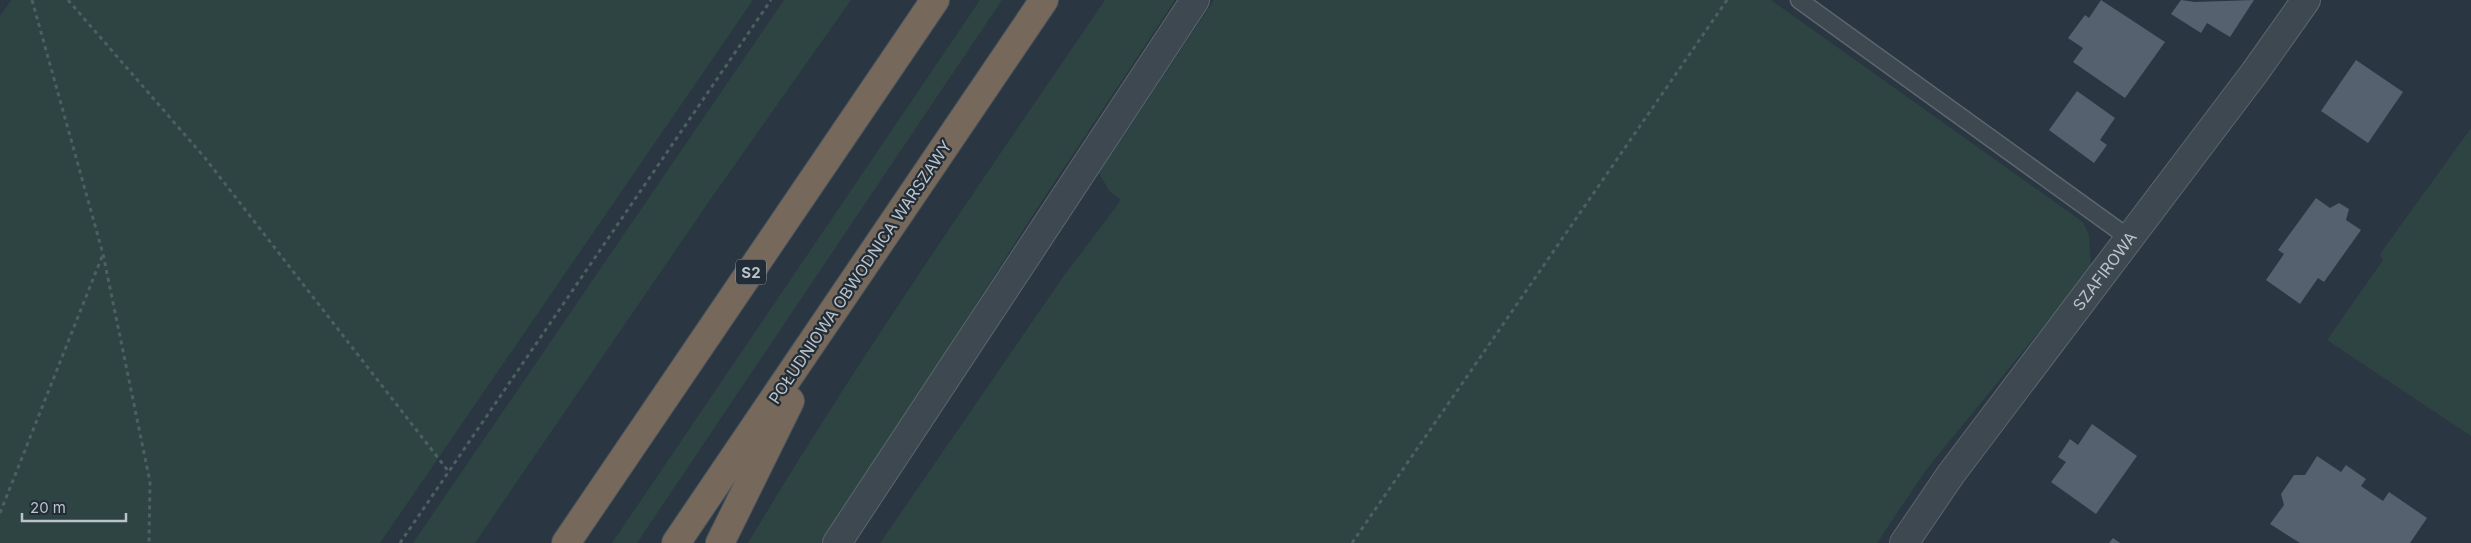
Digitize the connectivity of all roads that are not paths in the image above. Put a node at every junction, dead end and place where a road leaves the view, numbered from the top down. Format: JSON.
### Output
{"nodes":[{"id":1,"x":935,"y":0,"type":"edge"},
{"id":2,"x":1044,"y":0,"type":"edge"},
{"id":3,"x":1195,"y":0,"type":"edge"},
{"id":4,"x":1799,"y":0,"type":"edge"},
{"id":5,"x":2306,"y":0,"type":"edge"},
{"id":6,"x":2129,"y":238,"type":"junction"},
{"id":7,"x":836,"y":308,"type":"junction"},
{"id":8,"x":566,"y":543,"type":"edge"},
{"id":9,"x":676,"y":543,"type":"edge"},
{"id":10,"x":720,"y":543,"type":"edge"},
{"id":11,"x":837,"y":543,"type":"edge"},
{"id":12,"x":1904,"y":543,"type":"edge"}],
"edges":[{"from":1,"to":8,"type":"highway","number":"S2"},
{"from":2,"to":7,"type":"highway","name":"POŁUDNIOWA OBWODNICA WARSZAWY"},
{"from":3,"to":11,"type":"street"},
{"from":4,"to":6,"type":"lane"},
{"from":5,"to":6,"type":"street","name":"SZAFIROWA"},
{"from":6,"to":12,"type":"street","name":"SZAFIROWA"},
{"from":7,"to":9,"type":"highway","name":"POŁUDNIOWA OBWODNICA WARSZAWY"},
{"from":7,"to":10,"type":"highway"}]}
